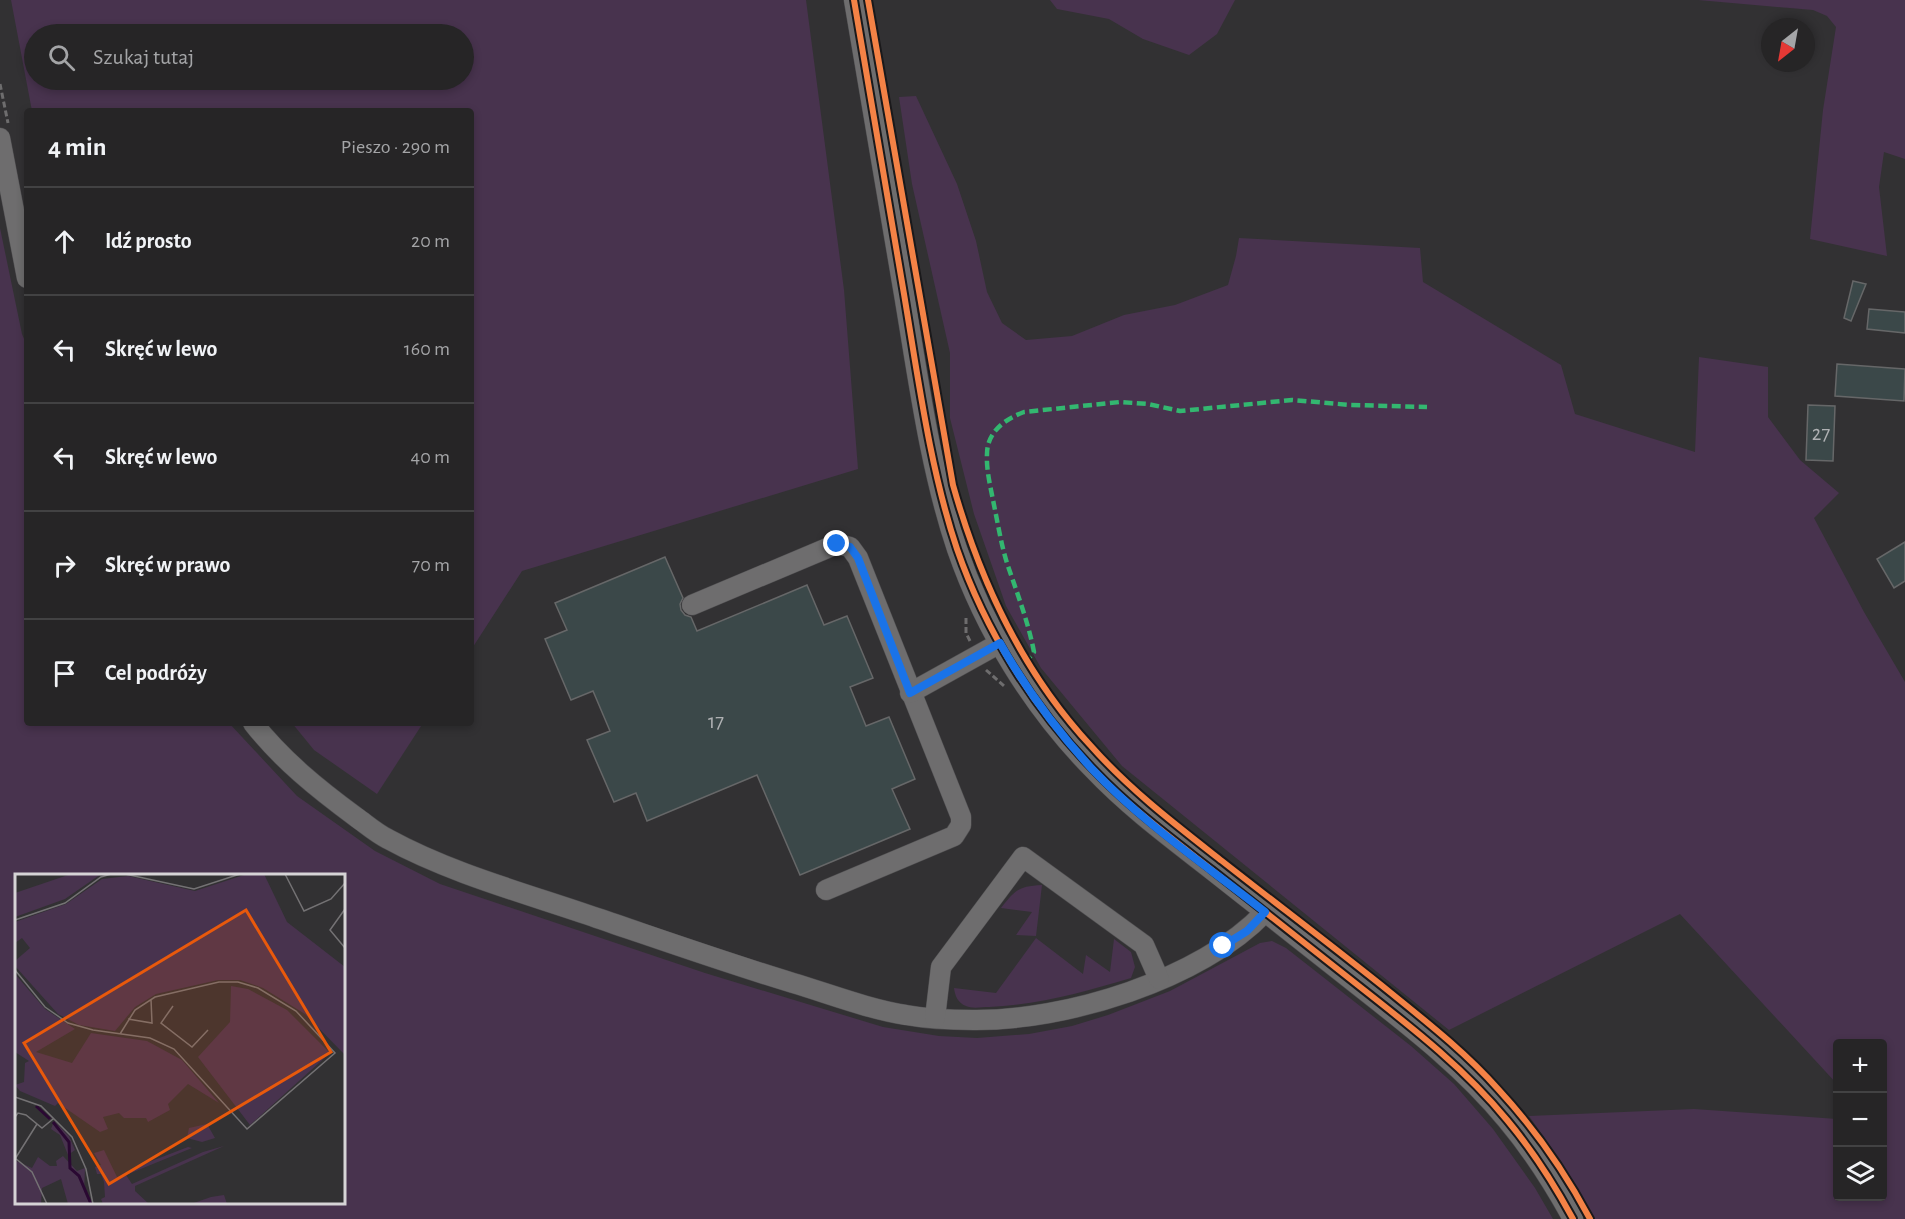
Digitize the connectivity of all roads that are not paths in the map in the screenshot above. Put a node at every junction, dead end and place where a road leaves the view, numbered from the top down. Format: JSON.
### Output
{"nodes":[{"id":1,"x":854,"y":0,"type":"edge"},
{"id":2,"x":0,"y":138,"type":"edge"},
{"id":3,"x":24,"y":263,"type":"edge"},
{"id":4,"x":692,"y":605,"type":"dead end"},
{"id":5,"x":1000,"y":643,"type":"junction"},
{"id":6,"x":910,"y":693,"type":"junction"},
{"id":7,"x":255,"y":726,"type":"edge"},
{"id":8,"x":826,"y":890,"type":"dead end"},
{"id":9,"x":1265,"y":912,"type":"junction"},
{"id":10,"x":1159,"y":979,"type":"junction"},
{"id":11,"x":935,"y":1018,"type":"junction"},
{"id":12,"x":1573,"y":1219,"type":"edge"}],
"edges":[{"from":1,"to":5,"type":"street"},
{"from":2,"to":3,"type":"street"},
{"from":4,"to":6,"type":"street"},
{"from":5,"to":6,"type":"street"},
{"from":5,"to":9,"type":"street"},
{"from":6,"to":8,"type":"street"},
{"from":7,"to":11,"type":"street"},
{"from":9,"to":10,"type":"street"},
{"from":9,"to":12,"type":"street"},
{"from":10,"to":11,"type":"street"},
{"from":10,"to":11,"type":"street"}]}
